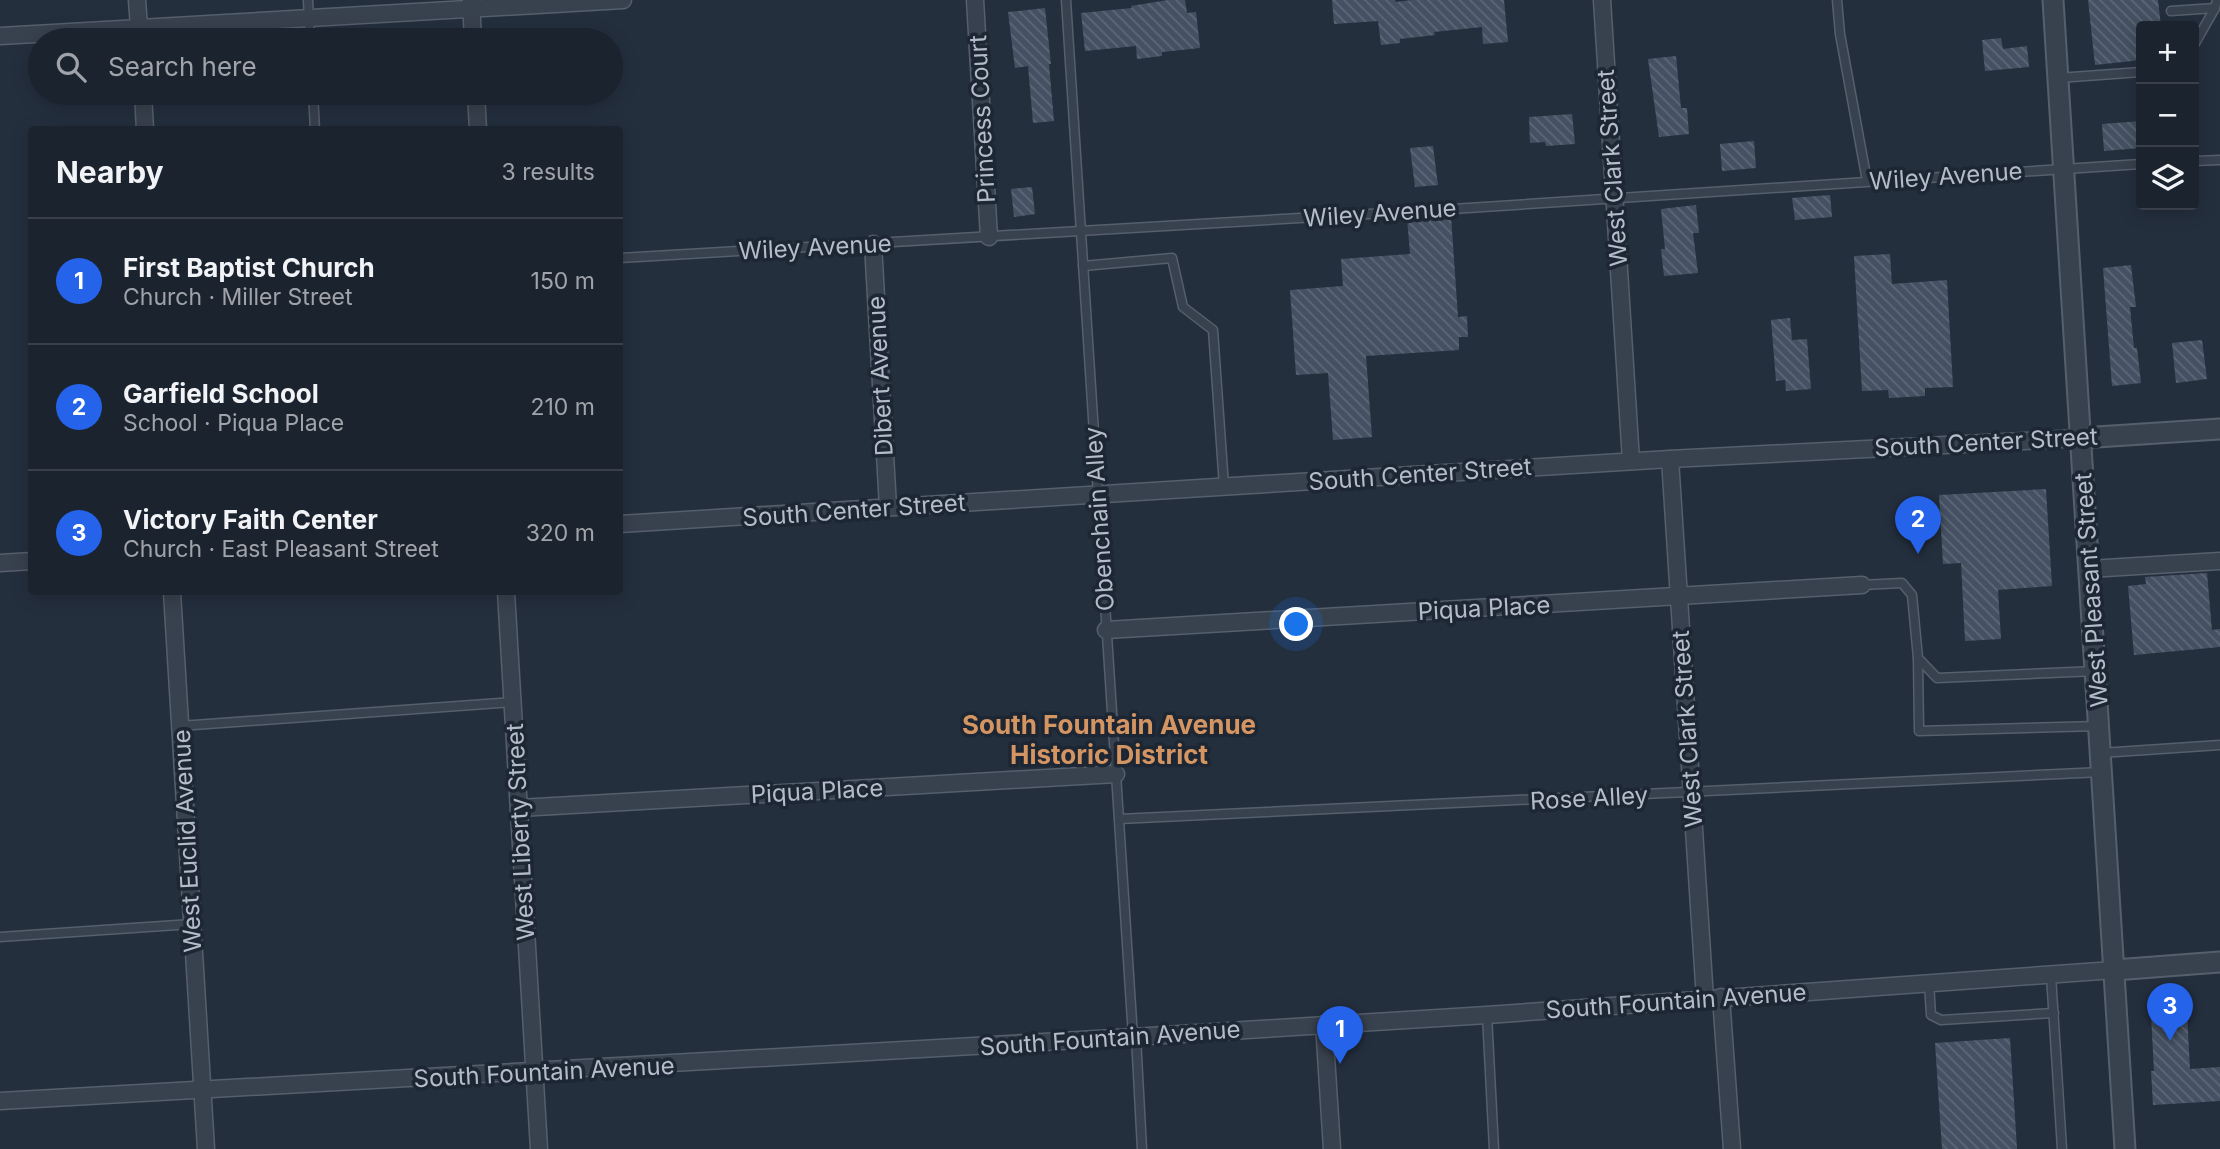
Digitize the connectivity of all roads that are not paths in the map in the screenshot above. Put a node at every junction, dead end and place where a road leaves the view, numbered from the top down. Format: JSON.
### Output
{"nodes":[{"id":1,"x":137,"y":0,"type":"edge"},
{"id":2,"x":308,"y":0,"type":"edge"},
{"id":3,"x":623,"y":0,"type":"edge"},
{"id":4,"x":975,"y":0,"type":"edge"},
{"id":5,"x":1066,"y":0,"type":"edge"},
{"id":6,"x":1602,"y":0,"type":"edge"},
{"id":7,"x":1837,"y":0,"type":"edge"},
{"id":8,"x":2053,"y":0,"type":"edge"},
{"id":9,"x":471,"y":4,"type":"edge"},
{"id":10,"x":2216,"y":4,"type":"edge"},
{"id":11,"x":2171,"y":11,"type":"dead end"},
{"id":12,"x":309,"y":18,"type":"junction"},
{"id":13,"x":139,"y":28,"type":"edge"},
{"id":14,"x":203,"y":28,"type":"edge"},
{"id":15,"x":309,"y":28,"type":"edge"},
{"id":16,"x":472,"y":28,"type":"edge"},
{"id":17,"x":0,"y":36,"type":"edge"},
{"id":18,"x":28,"y":36,"type":"edge"},
{"id":19,"x":2199,"y":36,"type":"edge"},
{"id":20,"x":2136,"y":72,"type":"edge"},
{"id":21,"x":2058,"y":78,"type":"junction"},
{"id":22,"x":144,"y":105,"type":"edge"},
{"id":23,"x":314,"y":105,"type":"edge"},
{"id":24,"x":477,"y":105,"type":"edge"},
{"id":25,"x":145,"y":126,"type":"edge"},
{"id":26,"x":315,"y":126,"type":"edge"},
{"id":27,"x":478,"y":126,"type":"edge"},
{"id":28,"x":2220,"y":160,"type":"edge"},
{"id":29,"x":2199,"y":161,"type":"edge"},
{"id":30,"x":2136,"y":164,"type":"edge"},
{"id":31,"x":2063,"y":168,"type":"junction"},
{"id":32,"x":1867,"y":181,"type":"junction"},
{"id":33,"x":1614,"y":198,"type":"junction"},
{"id":34,"x":1081,"y":231,"type":"junction"},
{"id":35,"x":989,"y":237,"type":"junction"},
{"id":36,"x":873,"y":244,"type":"junction"},
{"id":37,"x":623,"y":258,"type":"edge"},
{"id":38,"x":1083,"y":266,"type":"junction"},
{"id":39,"x":2220,"y":429,"type":"edge"},
{"id":40,"x":2081,"y":438,"type":"junction"},
{"id":41,"x":1670,"y":458,"type":"junction"},
{"id":42,"x":1631,"y":461,"type":"junction"},
{"id":43,"x":1224,"y":486,"type":"junction"},
{"id":44,"x":1098,"y":494,"type":"junction"},
{"id":45,"x":888,"y":508,"type":"junction"},
{"id":46,"x":623,"y":524,"type":"edge"},
{"id":47,"x":28,"y":561,"type":"edge"},
{"id":48,"x":2220,"y":561,"type":"edge"},
{"id":49,"x":0,"y":563,"type":"edge"},
{"id":50,"x":2089,"y":569,"type":"junction"},
{"id":51,"x":1862,"y":585,"type":"joint"},
{"id":52,"x":172,"y":595,"type":"edge"},
{"id":53,"x":506,"y":595,"type":"edge"},
{"id":54,"x":1679,"y":596,"type":"junction"},
{"id":55,"x":1106,"y":630,"type":"junction"},
{"id":56,"x":1918,"y":658,"type":"junction"},
{"id":57,"x":2096,"y":671,"type":"junction"},
{"id":58,"x":513,"y":702,"type":"junction"},
{"id":59,"x":180,"y":726,"type":"junction"},
{"id":60,"x":2099,"y":726,"type":"junction"},
{"id":61,"x":2220,"y":746,"type":"edge"},
{"id":62,"x":2101,"y":763,"type":"junction"},
{"id":63,"x":1116,"y":774,"type":"junction"},
{"id":64,"x":1692,"y":794,"type":"junction"},
{"id":65,"x":519,"y":808,"type":"junction"},
{"id":66,"x":1119,"y":819,"type":"junction"},
{"id":67,"x":192,"y":924,"type":"junction"},
{"id":68,"x":0,"y":937,"type":"edge"},
{"id":69,"x":2220,"y":962,"type":"edge"},
{"id":70,"x":2114,"y":970,"type":"junction"},
{"id":71,"x":2051,"y":975,"type":"junction"},
{"id":72,"x":1928,"y":983,"type":"junction"},
{"id":73,"x":1713,"y":998,"type":"junction"},
{"id":74,"x":2054,"y":1013,"type":"junction"},
{"id":75,"x":1487,"y":1015,"type":"junction"},
{"id":76,"x":1324,"y":1024,"type":"junction"},
{"id":77,"x":1135,"y":1037,"type":"junction"},
{"id":78,"x":534,"y":1073,"type":"junction"},
{"id":79,"x":202,"y":1090,"type":"junction"},
{"id":80,"x":0,"y":1101,"type":"edge"},
{"id":81,"x":206,"y":1149,"type":"edge"},
{"id":82,"x":539,"y":1149,"type":"edge"},
{"id":83,"x":1142,"y":1149,"type":"edge"},
{"id":84,"x":1332,"y":1149,"type":"edge"},
{"id":85,"x":1494,"y":1149,"type":"edge"},
{"id":86,"x":1732,"y":1149,"type":"edge"},
{"id":87,"x":2062,"y":1149,"type":"edge"},
{"id":88,"x":2125,"y":1149,"type":"edge"}],
"edges":[{"from":1,"to":13,"type":"street"},
{"from":2,"to":12,"type":"lane"},
{"from":3,"to":9,"type":"street"},
{"from":4,"to":35,"type":"street","name":"Princess Court"},
{"from":5,"to":34,"type":"lane","name":"Obenchain Alley"},
{"from":6,"to":33,"type":"street","name":"West Clark Street"},
{"from":7,"to":32,"type":"lane"},
{"from":8,"to":21,"type":"street","name":"West Pleasant Street"},
{"from":9,"to":12,"type":"street"},
{"from":9,"to":16,"type":"street"},
{"from":10,"to":11,"type":"lane"},
{"from":10,"to":19,"type":"lane"},
{"from":12,"to":14,"type":"street"},
{"from":12,"to":15,"type":"lane"},
{"from":17,"to":18,"type":"street"},
{"from":20,"to":21,"type":"lane"},
{"from":21,"to":31,"type":"street","name":"West Pleasant Street"},
{"from":22,"to":25,"type":"street"},
{"from":23,"to":26,"type":"lane"},
{"from":24,"to":27,"type":"street"},
{"from":28,"to":29,"type":"lane"},
{"from":30,"to":31,"type":"lane","name":"Wiley Avenue"},
{"from":31,"to":32,"type":"lane","name":"Wiley Avenue"},
{"from":31,"to":40,"type":"street","name":"West Pleasant Street"},
{"from":32,"to":33,"type":"lane","name":"Wiley Avenue"},
{"from":33,"to":34,"type":"lane","name":"Wiley Avenue"},
{"from":33,"to":42,"type":"street","name":"West Clark Street"},
{"from":34,"to":35,"type":"lane","name":"Wiley Avenue"},
{"from":34,"to":38,"type":"lane","name":"Obenchain Alley"},
{"from":35,"to":36,"type":"lane","name":"Wiley Avenue"},
{"from":36,"to":37,"type":"lane","name":"Wiley Avenue"},
{"from":36,"to":45,"type":"street","name":"Dibert Avenue"},
{"from":38,"to":43,"type":"lane"},
{"from":38,"to":44,"type":"lane","name":"Obenchain Alley"},
{"from":39,"to":40,"type":"street","name":"South Center Street"},
{"from":40,"to":41,"type":"street","name":"South Center Street"},
{"from":40,"to":50,"type":"street","name":"West Pleasant Street"},
{"from":41,"to":42,"type":"street","name":"South Center Street"},
{"from":41,"to":54,"type":"street","name":"West Clark Street"},
{"from":42,"to":43,"type":"street","name":"South Center Street"},
{"from":43,"to":44,"type":"street","name":"South Center Street"},
{"from":44,"to":45,"type":"street","name":"South Center Street"},
{"from":44,"to":55,"type":"lane","name":"Obenchain Alley"},
{"from":45,"to":46,"type":"street","name":"South Center Street"},
{"from":47,"to":49,"type":"street"},
{"from":48,"to":50,"type":"street"},
{"from":50,"to":57,"type":"street","name":"West Pleasant Street"},
{"from":51,"to":54,"type":"street","name":"Piqua Place"},
{"from":51,"to":56,"type":"lane"},
{"from":52,"to":59,"type":"street","name":"West Euclid Avenue"},
{"from":53,"to":58,"type":"street","name":"West Liberty Street"},
{"from":54,"to":55,"type":"street","name":"Piqua Place"},
{"from":54,"to":64,"type":"street","name":"West Clark Street"},
{"from":55,"to":63,"type":"lane","name":"Obenchain Alley"},
{"from":56,"to":57,"type":"lane"},
{"from":56,"to":60,"type":"lane"},
{"from":57,"to":60,"type":"street","name":"West Pleasant Street"},
{"from":58,"to":59,"type":"lane"},
{"from":58,"to":65,"type":"street","name":"West Liberty Street"},
{"from":59,"to":67,"type":"street","name":"West Euclid Avenue"},
{"from":60,"to":62,"type":"street","name":"West Pleasant Street"},
{"from":61,"to":62,"type":"lane","name":"Rose Alley"},
{"from":62,"to":64,"type":"lane","name":"Rose Alley"},
{"from":62,"to":70,"type":"street","name":"West Pleasant Street"},
{"from":63,"to":65,"type":"street","name":"Piqua Place"},
{"from":63,"to":66,"type":"lane","name":"Obenchain Alley"},
{"from":64,"to":66,"type":"lane","name":"Rose Alley"},
{"from":64,"to":73,"type":"street","name":"West Clark Street"},
{"from":65,"to":78,"type":"street","name":"West Liberty Street"},
{"from":66,"to":77,"type":"lane","name":"Obenchain Alley"},
{"from":67,"to":68,"type":"lane"},
{"from":67,"to":79,"type":"street","name":"West Euclid Avenue"},
{"from":69,"to":70,"type":"street","name":"South Fountain Avenue"},
{"from":70,"to":71,"type":"street","name":"South Fountain Avenue"},
{"from":70,"to":88,"type":"street","name":"West Pleasant Street"},
{"from":71,"to":72,"type":"street","name":"South Fountain Avenue"},
{"from":71,"to":74,"type":"lane"},
{"from":72,"to":73,"type":"street","name":"South Fountain Avenue"},
{"from":72,"to":74,"type":"lane"},
{"from":73,"to":75,"type":"street","name":"South Fountain Avenue"},
{"from":73,"to":86,"type":"street","name":"West Clark Street"},
{"from":74,"to":87,"type":"lane"},
{"from":75,"to":76,"type":"street","name":"South Fountain Avenue"},
{"from":75,"to":85,"type":"lane"},
{"from":76,"to":77,"type":"street","name":"South Fountain Avenue"},
{"from":76,"to":84,"type":"street"},
{"from":77,"to":78,"type":"street","name":"South Fountain Avenue"},
{"from":77,"to":83,"type":"lane","name":"Obenchain Alley"},
{"from":78,"to":79,"type":"street","name":"South Fountain Avenue"},
{"from":78,"to":82,"type":"street","name":"West Liberty Street"},
{"from":79,"to":80,"type":"street","name":"South Fountain Avenue"},
{"from":79,"to":81,"type":"street","name":"West Euclid Avenue"}]}
